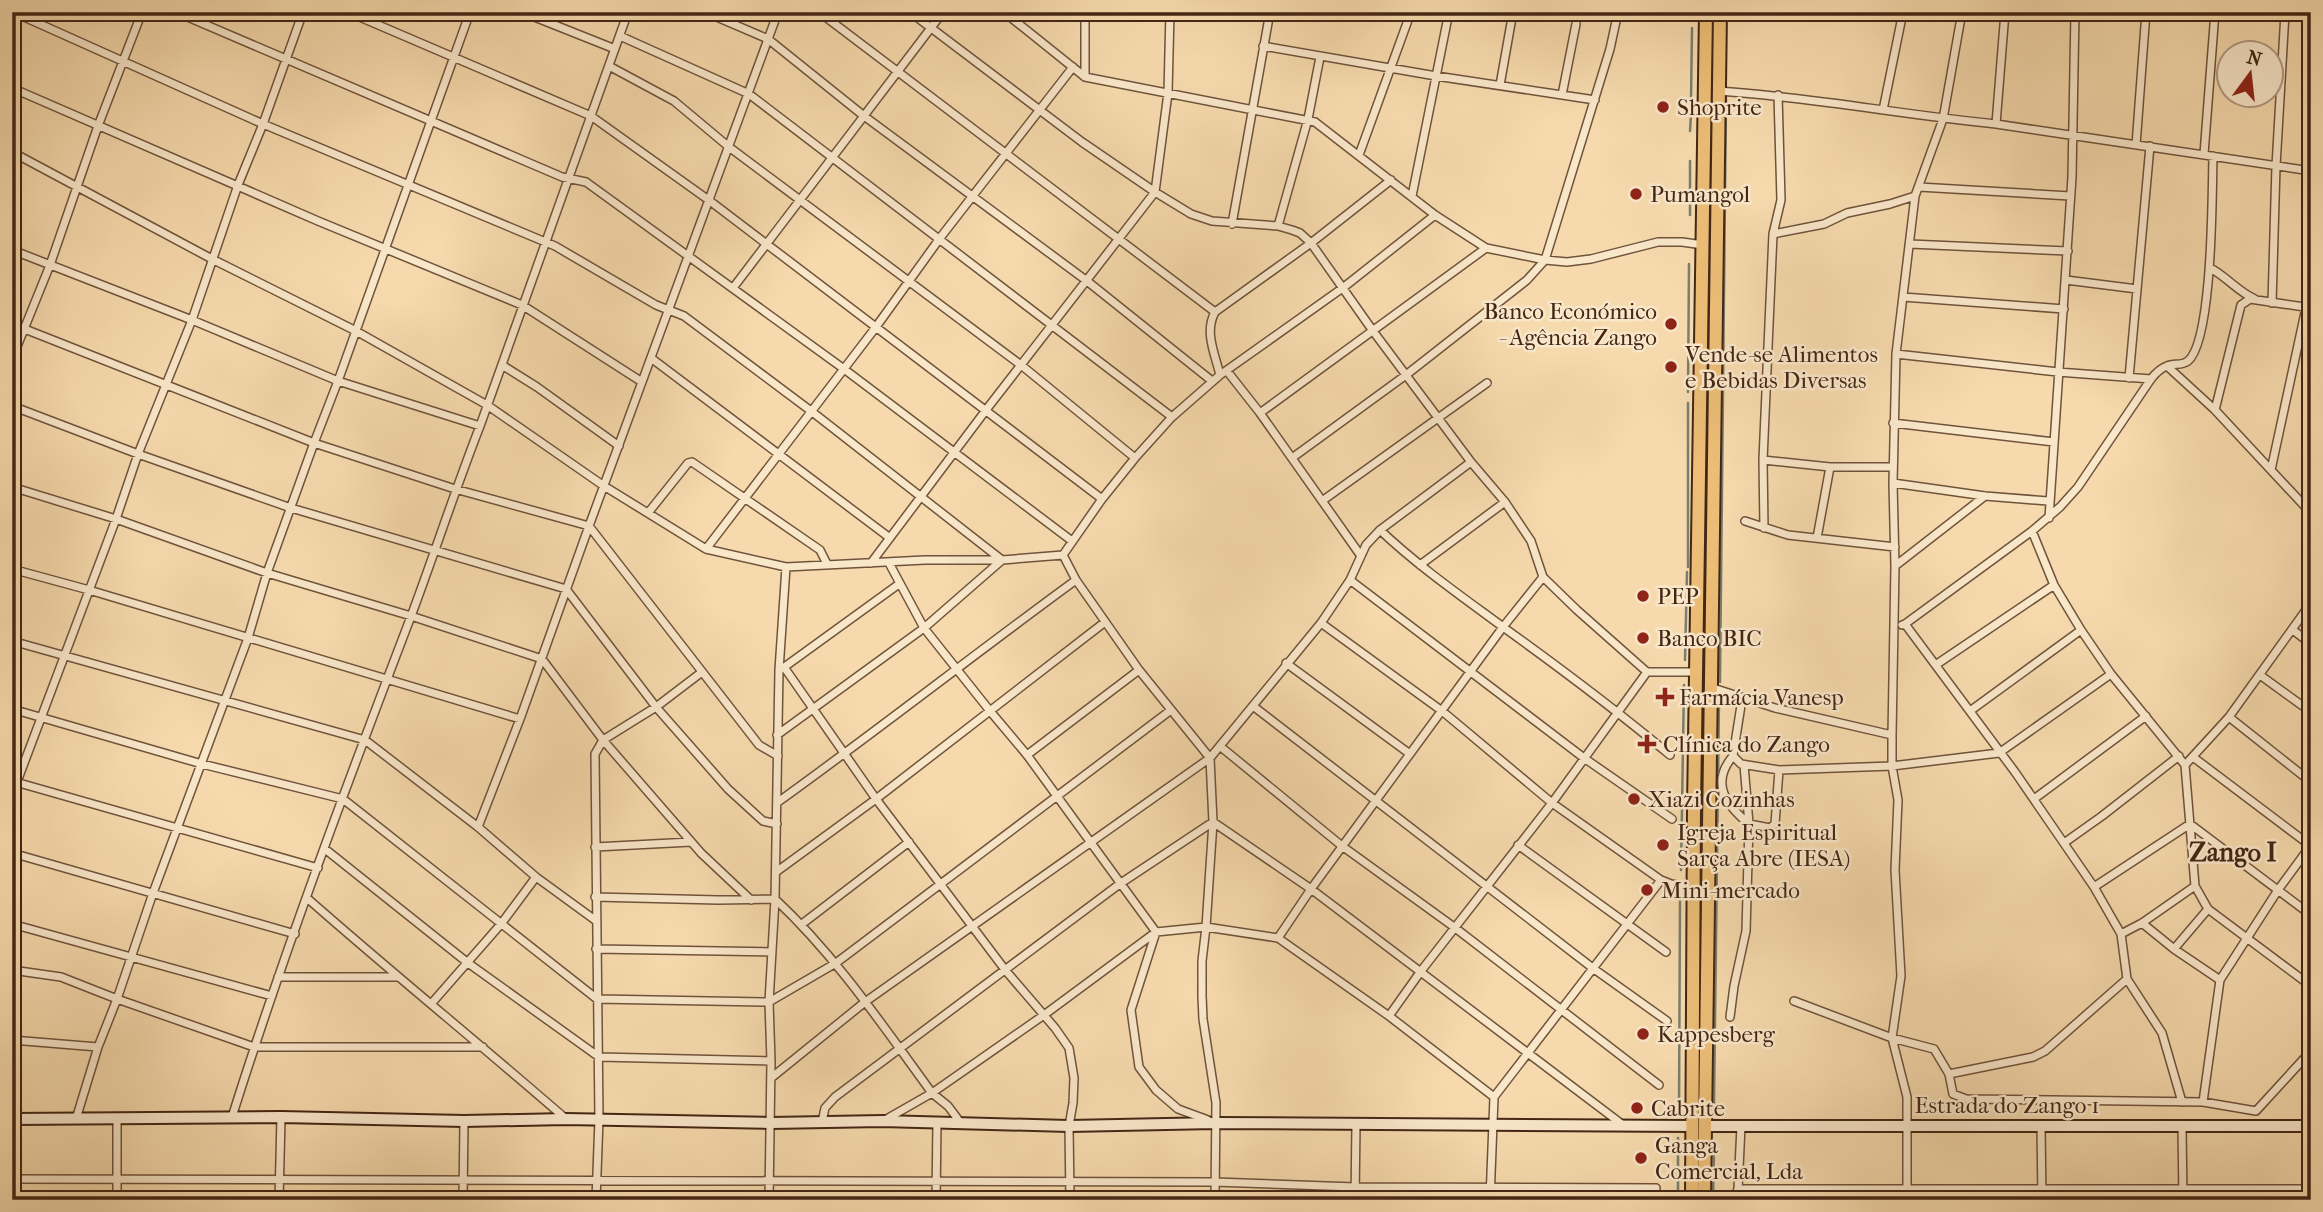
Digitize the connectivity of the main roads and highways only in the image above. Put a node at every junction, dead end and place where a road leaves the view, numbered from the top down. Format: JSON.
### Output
{"nodes":[{"id":1,"x":1706,"y":12,"type":"edge"},
{"id":2,"x":1720,"y":12,"type":"edge"},
{"id":3,"x":1699,"y":1126,"type":"junction"},
{"id":4,"x":1692,"y":1200,"type":"edge"},
{"id":5,"x":1704,"y":1200,"type":"edge"}],
"edges":[{"from":1,"to":3,"type":"main road"},
{"from":2,"to":3,"type":"main road"},
{"from":3,"to":4,"type":"main road"},
{"from":3,"to":5,"type":"main road"}]}
